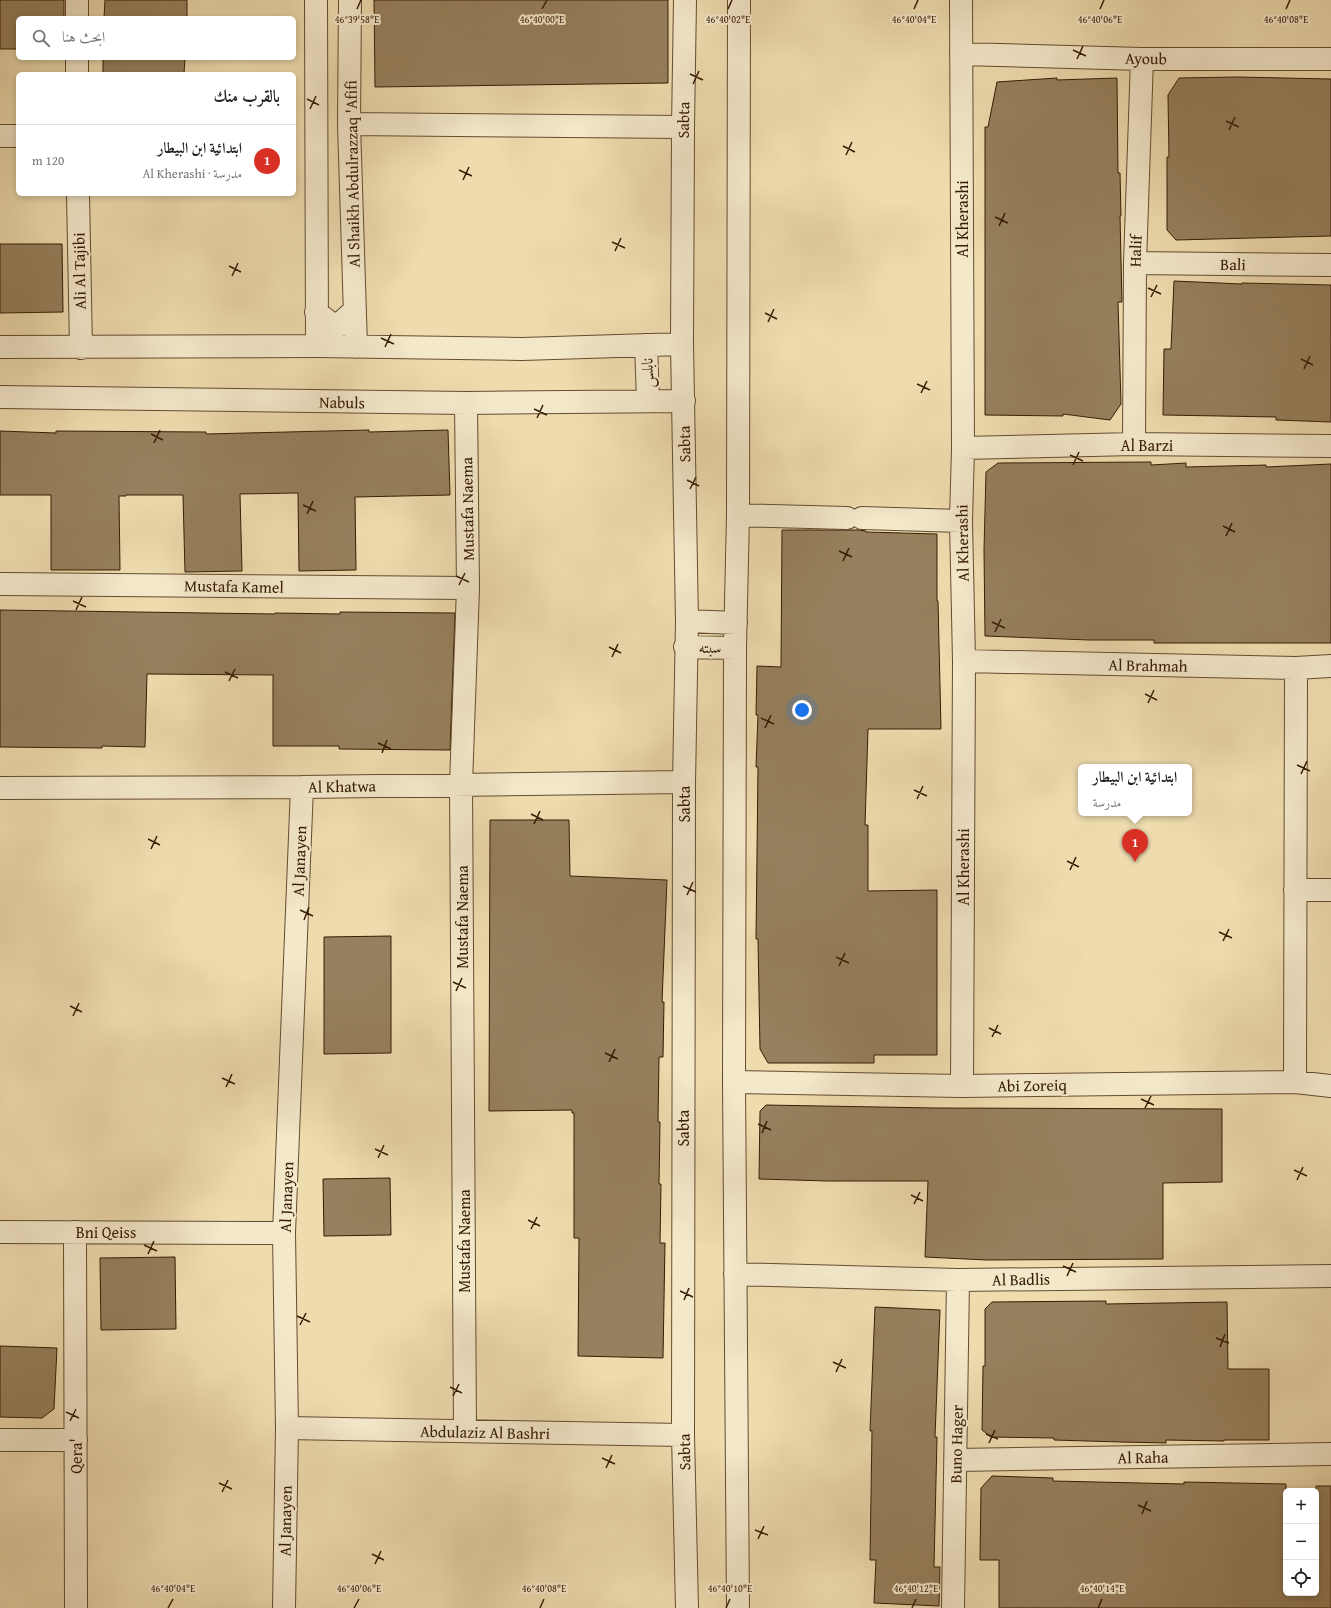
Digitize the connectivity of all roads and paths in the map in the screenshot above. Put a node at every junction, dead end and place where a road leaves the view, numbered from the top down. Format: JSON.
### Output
{"nodes":[{"id":1,"x":77,"y":0,"type":"edge"},
{"id":2,"x":316,"y":0,"type":"edge"},
{"id":3,"x":350,"y":0,"type":"edge"},
{"id":4,"x":685,"y":0,"type":"edge"},
{"id":5,"x":739,"y":0,"type":"edge"},
{"id":6,"x":961,"y":0,"type":"edge"},
{"id":7,"x":77,"y":16,"type":"edge"},
{"id":8,"x":961,"y":54,"type":"junction"},
{"id":9,"x":1142,"y":59,"type":"junction"},
{"id":10,"x":1331,"y":59,"type":"edge"},
{"id":11,"x":77,"y":60,"type":"edge"},
{"id":12,"x":77,"y":72,"type":"edge"},
{"id":13,"x":349,"y":124,"type":"junction"},
{"id":14,"x":683,"y":127,"type":"junction"},
{"id":15,"x":0,"y":136,"type":"edge"},
{"id":16,"x":16,"y":136,"type":"edge"},
{"id":17,"x":78,"y":196,"type":"edge"},
{"id":18,"x":1135,"y":263,"type":"junction"},
{"id":19,"x":1331,"y":265,"type":"edge"},
{"id":20,"x":355,"y":310,"type":"junction"},
{"id":21,"x":316,"y":312,"type":"junction"},
{"id":22,"x":682,"y":344,"type":"junction"},
{"id":23,"x":646,"y":345,"type":"junction"},
{"id":24,"x":317,"y":346,"type":"junction"},
{"id":25,"x":0,"y":347,"type":"edge"},
{"id":26,"x":356,"y":347,"type":"junction"},
{"id":27,"x":81,"y":348,"type":"junction"},
{"id":28,"x":0,"y":397,"type":"edge"},
{"id":29,"x":648,"y":400,"type":"junction"},
{"id":30,"x":684,"y":401,"type":"junction"},
{"id":31,"x":466,"y":403,"type":"junction"},
{"id":32,"x":1134,"y":444,"type":"junction"},
{"id":33,"x":1331,"y":446,"type":"edge"},
{"id":34,"x":963,"y":448,"type":"junction"},
{"id":35,"x":738,"y":515,"type":"junction"},
{"id":36,"x":961,"y":521,"type":"junction"},
{"id":37,"x":0,"y":584,"type":"edge"},
{"id":38,"x":468,"y":588,"type":"junction"},
{"id":39,"x":686,"y":621,"type":"junction"},
{"id":40,"x":736,"y":623,"type":"junction"},
{"id":41,"x":685,"y":647,"type":"junction"},
{"id":42,"x":735,"y":648,"type":"junction"},
{"id":43,"x":964,"y":661,"type":"junction"},
{"id":44,"x":1331,"y":666,"type":"edge"},
{"id":45,"x":1296,"y":668,"type":"junction"},
{"id":46,"x":684,"y":782,"type":"junction"},
{"id":47,"x":461,"y":784,"type":"junction"},
{"id":48,"x":302,"y":787,"type":"junction"},
{"id":49,"x":0,"y":788,"type":"edge"},
{"id":50,"x":1295,"y":890,"type":"junction"},
{"id":51,"x":1331,"y":890,"type":"edge"},
{"id":52,"x":734,"y":1082,"type":"junction"},
{"id":53,"x":1295,"y":1082,"type":"junction"},
{"id":54,"x":962,"y":1086,"type":"junction"},
{"id":55,"x":1331,"y":1086,"type":"edge"},
{"id":56,"x":0,"y":1232,"type":"edge"},
{"id":57,"x":75,"y":1232,"type":"junction"},
{"id":58,"x":284,"y":1233,"type":"junction"},
{"id":59,"x":735,"y":1274,"type":"junction"},
{"id":60,"x":1331,"y":1276,"type":"edge"},
{"id":61,"x":958,"y":1280,"type":"junction"},
{"id":62,"x":287,"y":1428,"type":"junction"},
{"id":63,"x":465,"y":1431,"type":"junction"},
{"id":64,"x":683,"y":1435,"type":"junction"},
{"id":65,"x":0,"y":1440,"type":"edge"},
{"id":66,"x":76,"y":1440,"type":"junction"},
{"id":67,"x":1331,"y":1454,"type":"edge"},
{"id":68,"x":956,"y":1460,"type":"junction"},
{"id":69,"x":76,"y":1608,"type":"edge"},
{"id":70,"x":284,"y":1608,"type":"edge"},
{"id":71,"x":687,"y":1608,"type":"edge"},
{"id":72,"x":738,"y":1608,"type":"edge"},
{"id":73,"x":953,"y":1608,"type":"edge"}],
"edges":[{"from":1,"to":7,"type":"street"},
{"from":2,"to":21,"type":"street"},
{"from":3,"to":13,"type":"street","name":"Al Shaikh Abdulrazzaq 'Afifi"},
{"from":4,"to":14,"type":"street","name":"Sabta"},
{"from":5,"to":35,"type":"street"},
{"from":6,"to":8,"type":"street","name":"Al Kherashi"},
{"from":8,"to":9,"type":"street","name":"Ayoub"},
{"from":8,"to":34,"type":"street","name":"Al Kherashi"},
{"from":9,"to":10,"type":"street","name":"Ayoub"},
{"from":9,"to":18,"type":"street","name":"Halif"},
{"from":11,"to":12,"type":"street"},
{"from":13,"to":14,"type":"street"},
{"from":13,"to":20,"type":"street","name":"Al Shaikh Abdulrazzaq 'Afifi"},
{"from":14,"to":22,"type":"street","name":"Sabta"},
{"from":15,"to":16,"type":"street"},
{"from":17,"to":27,"type":"street","name":"Ali Al Tajibi"},
{"from":18,"to":19,"type":"street","name":"Bali"},
{"from":18,"to":32,"type":"street","name":"Halif"},
{"from":20,"to":21,"type":"street"},
{"from":20,"to":26,"type":"street","name":"Al Shaikh Abdulrazzaq 'Afifi"},
{"from":21,"to":24,"type":"street"},
{"from":22,"to":23,"type":"street"},
{"from":22,"to":30,"type":"street","name":"Sabta"},
{"from":23,"to":26,"type":"street"},
{"from":23,"to":29,"type":"street","name":"نابلس"},
{"from":24,"to":26,"type":"street"},
{"from":24,"to":27,"type":"street"},
{"from":25,"to":27,"type":"street"},
{"from":28,"to":31,"type":"street","name":"Nabuls"},
{"from":29,"to":30,"type":"street","name":"Nabuls"},
{"from":29,"to":31,"type":"street","name":"Nabuls"},
{"from":30,"to":39,"type":"street","name":"Sabta"},
{"from":31,"to":38,"type":"street","name":"Mustafa Naema"},
{"from":32,"to":33,"type":"street","name":"Al Barzi"},
{"from":32,"to":34,"type":"street","name":"Al Barzi"},
{"from":34,"to":36,"type":"street","name":"Al Kherashi"},
{"from":35,"to":36,"type":"street"},
{"from":35,"to":40,"type":"street"},
{"from":36,"to":43,"type":"street","name":"Al Kherashi"},
{"from":37,"to":38,"type":"street","name":"Mustafa Kamel"},
{"from":38,"to":47,"type":"street","name":"Mustafa Naema"},
{"from":39,"to":40,"type":"street","name":"سبته"},
{"from":39,"to":41,"type":"street","name":"Sabta"},
{"from":40,"to":42,"type":"street"},
{"from":41,"to":42,"type":"street","name":"سبته"},
{"from":41,"to":46,"type":"street","name":"Sabta"},
{"from":42,"to":52,"type":"street"},
{"from":43,"to":45,"type":"street","name":"Al Brahmah"},
{"from":43,"to":54,"type":"street","name":"Al Kherashi"},
{"from":44,"to":45,"type":"street","name":"Al Brahmah"},
{"from":45,"to":50,"type":"street"},
{"from":46,"to":47,"type":"street","name":"Al Khatwa"},
{"from":46,"to":64,"type":"street","name":"Sabta"},
{"from":47,"to":48,"type":"street","name":"Al Khatwa"},
{"from":47,"to":63,"type":"street","name":"Mustafa Naema"},
{"from":48,"to":49,"type":"street","name":"Al Khatwa"},
{"from":48,"to":58,"type":"street","name":"Al Janayen"},
{"from":50,"to":51,"type":"street"},
{"from":50,"to":53,"type":"street"},
{"from":52,"to":54,"type":"street","name":"Abi Zoreiq"},
{"from":52,"to":59,"type":"street"},
{"from":53,"to":54,"type":"street","name":"Abi Zoreiq"},
{"from":53,"to":55,"type":"street","name":"Abi Zoreiq"},
{"from":56,"to":57,"type":"street","name":"Bni Qeiss"},
{"from":57,"to":58,"type":"street","name":"Bni Qeiss"},
{"from":57,"to":66,"type":"street","name":"Qera'"},
{"from":58,"to":62,"type":"street","name":"Al Janayen"},
{"from":59,"to":61,"type":"street","name":"Al Badlis"},
{"from":59,"to":72,"type":"street"},
{"from":60,"to":61,"type":"street","name":"Al Badlis"},
{"from":61,"to":68,"type":"street","name":"Buno Hager"},
{"from":62,"to":63,"type":"street","name":"Abdulaziz Al Bashri"},
{"from":62,"to":70,"type":"street","name":"Al Janayen"},
{"from":63,"to":64,"type":"street","name":"Abdulaziz Al Bashri"},
{"from":64,"to":71,"type":"street","name":"Sabta"},
{"from":65,"to":66,"type":"street"},
{"from":66,"to":69,"type":"street","name":"Qera'"},
{"from":67,"to":68,"type":"street","name":"Al Raha"},
{"from":68,"to":73,"type":"street","name":"Buno Hager"}]}
